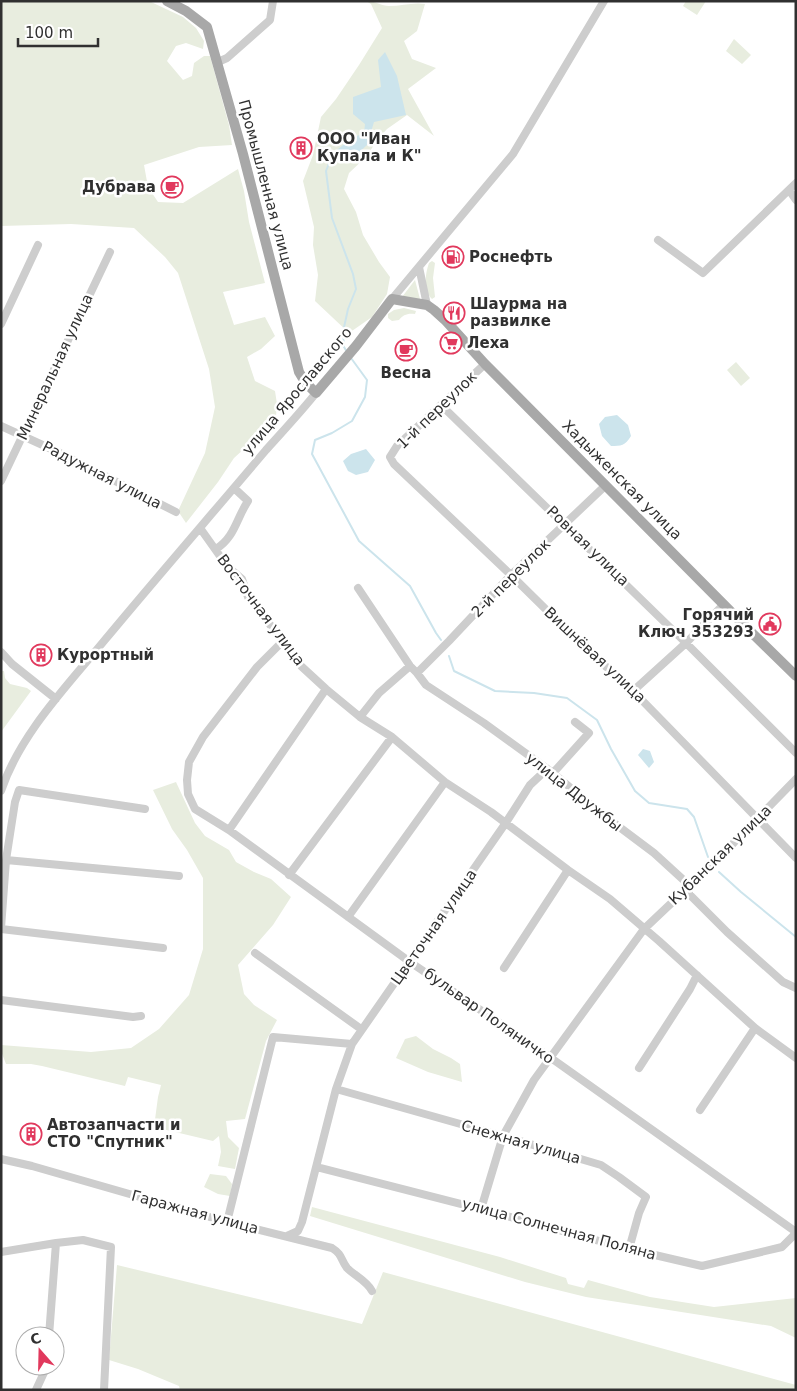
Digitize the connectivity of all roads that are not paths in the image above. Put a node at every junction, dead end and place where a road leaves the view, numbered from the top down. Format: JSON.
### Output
{"nodes":[{"id":1,"x":167,"y":1,"type":"edge"},
{"id":2,"x":274,"y":1,"type":"edge"},
{"id":3,"x":604,"y":1,"type":"edge"},
{"id":4,"x":218,"y":62,"type":"junction"},
{"id":5,"x":796,"y":183,"type":"edge"},
{"id":6,"x":789,"y":190,"type":"junction"},
{"id":7,"x":796,"y":200,"type":"edge"},
{"id":8,"x":658,"y":240,"type":"dead end"},
{"id":9,"x":38,"y":245,"type":"dead end"},
{"id":10,"x":110,"y":252,"type":"dead end"},
{"id":11,"x":419,"y":267,"type":"junction"},
{"id":12,"x":392,"y":299,"type":"junction"},
{"id":13,"x":427,"y":305,"type":"junction"},
{"id":14,"x":1,"y":324,"type":"edge"},
{"id":15,"x":485,"y":364,"type":"junction"},
{"id":16,"x":316,"y":393,"type":"junction"},
{"id":17,"x":442,"y":405,"type":"junction"},
{"id":18,"x":1,"y":426,"type":"edge"},
{"id":19,"x":22,"y":436,"type":"junction"},
{"id":20,"x":390,"y":457,"type":"joint"},
{"id":21,"x":1,"y":481,"type":"edge"},
{"id":22,"x":606,"y":485,"type":"junction"},
{"id":23,"x":234,"y":488,"type":"junction"},
{"id":24,"x":176,"y":512,"type":"dead end"},
{"id":25,"x":565,"y":524,"type":"junction"},
{"id":26,"x":200,"y":528,"type":"junction"},
{"id":27,"x":216,"y":549,"type":"junction"},
{"id":28,"x":511,"y":575,"type":"junction"},
{"id":29,"x":358,"y":588,"type":"dead end"},
{"id":30,"x":724,"y":604,"type":"junction"},
{"id":31,"x":283,"y":641,"type":"junction"},
{"id":32,"x":686,"y":643,"type":"junction"},
{"id":33,"x":1,"y":652,"type":"edge"},
{"id":34,"x":410,"y":666,"type":"junction"},
{"id":35,"x":417,"y":672,"type":"junction"},
{"id":36,"x":796,"y":676,"type":"edge"},
{"id":37,"x":326,"y":689,"type":"junction"},
{"id":38,"x":633,"y":691,"type":"junction"},
{"id":39,"x":56,"y":699,"type":"junction"},
{"id":40,"x":360,"y":717,"type":"junction"},
{"id":41,"x":574,"y":722,"type":"dead end"},
{"id":42,"x":392,"y":736,"type":"junction"},
{"id":43,"x":796,"y":752,"type":"edge"},
{"id":44,"x":550,"y":772,"type":"junction"},
{"id":45,"x":796,"y":779,"type":"edge"},
{"id":46,"x":445,"y":782,"type":"junction"},
{"id":47,"x":1,"y":791,"type":"edge"},
{"id":48,"x":145,"y":809,"type":"dead end"},
{"id":49,"x":757,"y":819,"type":"junction"},
{"id":50,"x":505,"y":824,"type":"junction"},
{"id":51,"x":229,"y":830,"type":"junction"},
{"id":52,"x":796,"y":858,"type":"edge"},
{"id":53,"x":6,"y":860,"type":"junction"},
{"id":54,"x":568,"y":870,"type":"junction"},
{"id":55,"x":289,"y":875,"type":"junction"},
{"id":56,"x":179,"y":876,"type":"dead end"},
{"id":57,"x":689,"y":885,"type":"junction"},
{"id":58,"x":348,"y":917,"type":"junction"},
{"id":59,"x":1,"y":928,"type":"edge"},
{"id":60,"x":644,"y":929,"type":"junction"},
{"id":61,"x":163,"y":948,"type":"dead end"},
{"id":62,"x":255,"y":953,"type":"dead end"},
{"id":63,"x":410,"y":962,"type":"junction"},
{"id":64,"x":504,"y":968,"type":"dead end"},
{"id":65,"x":697,"y":975,"type":"junction"},
{"id":66,"x":796,"y":988,"type":"edge"},
{"id":67,"x":1,"y":1000,"type":"edge"},
{"id":68,"x":141,"y":1016,"type":"dead end"},
{"id":69,"x":755,"y":1028,"type":"junction"},
{"id":70,"x":361,"y":1029,"type":"junction"},
{"id":71,"x":352,"y":1044,"type":"junction"},
{"id":72,"x":551,"y":1058,"type":"junction"},
{"id":73,"x":796,"y":1058,"type":"edge"},
{"id":74,"x":638,"y":1068,"type":"dead end"},
{"id":75,"x":336,"y":1089,"type":"junction"},
{"id":76,"x":700,"y":1110,"type":"dead end"},
{"id":77,"x":503,"y":1136,"type":"junction"},
{"id":78,"x":1,"y":1159,"type":"edge"},
{"id":79,"x":317,"y":1167,"type":"junction"},
{"id":80,"x":481,"y":1209,"type":"junction"},
{"id":81,"x":227,"y":1222,"type":"junction"},
{"id":82,"x":796,"y":1233,"type":"edge"},
{"id":83,"x":287,"y":1236,"type":"junction"},
{"id":84,"x":56,"y":1243,"type":"junction"},
{"id":85,"x":629,"y":1249,"type":"junction"},
{"id":86,"x":1,"y":1252,"type":"edge"},
{"id":87,"x":372,"y":1291,"type":"dead end"},
{"id":88,"x":50,"y":1326,"type":"edge"},
{"id":89,"x":42,"y":1376,"type":"edge"},
{"id":90,"x":36,"y":1390,"type":"edge"},
{"id":91,"x":104,"y":1390,"type":"edge"}],
"edges":[{"from":1,"to":4,"type":"main road","name":"Промышленная улица"},
{"from":2,"to":4,"type":"street"},
{"from":3,"to":11,"type":"street","name":"улица Ярославского"},
{"from":4,"to":16,"type":"main road","name":"Промышленная улица"},
{"from":5,"to":6,"type":"street"},
{"from":6,"to":7,"type":"street"},
{"from":6,"to":8,"type":"street"},
{"from":9,"to":14,"type":"street"},
{"from":10,"to":19,"type":"street","name":"Минеральная улица"},
{"from":11,"to":12,"type":"street","name":"улица Ярославского"},
{"from":11,"to":13,"type":"street"},
{"from":12,"to":13,"type":"main road"},
{"from":12,"to":16,"type":"main road","name":"улица Ярославского"},
{"from":13,"to":15,"type":"main road","name":"Хадыженская улица"},
{"from":15,"to":17,"type":"street","name":"1-й переулок"},
{"from":15,"to":22,"type":"main road","name":"Хадыженская улица"},
{"from":16,"to":23,"type":"street","name":"улица Ярославского"},
{"from":17,"to":20,"type":"street","name":"1-й переулок"},
{"from":17,"to":25,"type":"street","name":"Ровная улица"},
{"from":18,"to":19,"type":"street","name":"Радужная улица"},
{"from":19,"to":21,"type":"street","name":"Минеральная улица"},
{"from":19,"to":24,"type":"street","name":"Радужная улица"},
{"from":20,"to":28,"type":"street","name":"Вишнёвая улица"},
{"from":22,"to":25,"type":"street","name":"2-й переулок"},
{"from":22,"to":30,"type":"main road","name":"Хадыженская улица"},
{"from":23,"to":26,"type":"street","name":"улица Ярославского"},
{"from":23,"to":27,"type":"street"},
{"from":25,"to":28,"type":"street","name":"2-й переулок"},
{"from":25,"to":32,"type":"street","name":"Ровная улица"},
{"from":26,"to":27,"type":"street","name":"Восточная улица"},
{"from":26,"to":39,"type":"street","name":"улица Ярославского"},
{"from":27,"to":31,"type":"street","name":"Восточная улица"},
{"from":28,"to":35,"type":"street","name":"2-й переулок"},
{"from":28,"to":38,"type":"street","name":"Вишнёвая улица"},
{"from":29,"to":34,"type":"street","name":"улица Дружбы"},
{"from":30,"to":32,"type":"street"},
{"from":30,"to":36,"type":"main road","name":"Хадыженская улица"},
{"from":31,"to":37,"type":"street","name":"Восточная улица"},
{"from":31,"to":51,"type":"street","name":"бульвар Поляничко"},
{"from":32,"to":38,"type":"street"},
{"from":32,"to":43,"type":"street","name":"Ровная улица"},
{"from":33,"to":39,"type":"street"},
{"from":34,"to":35,"type":"street","name":"улица Дружбы"},
{"from":34,"to":40,"type":"street"},
{"from":35,"to":44,"type":"street","name":"улица Дружбы"},
{"from":37,"to":40,"type":"street","name":"Восточная улица"},
{"from":37,"to":51,"type":"street"},
{"from":38,"to":49,"type":"street","name":"Вишнёвая улица"},
{"from":39,"to":47,"type":"street","name":"улица Ярославского"},
{"from":40,"to":42,"type":"street","name":"Восточная улица"},
{"from":41,"to":44,"type":"street","name":"Цветочная улица"},
{"from":42,"to":46,"type":"street","name":"Восточная улица"},
{"from":42,"to":55,"type":"street"},
{"from":44,"to":50,"type":"street","name":"Цветочная улица"},
{"from":44,"to":57,"type":"street","name":"улица Дружбы"},
{"from":45,"to":49,"type":"street","name":"Кубанская улица"},
{"from":46,"to":50,"type":"street","name":"Восточная улица"},
{"from":46,"to":58,"type":"street"},
{"from":48,"to":53,"type":"street"},
{"from":49,"to":52,"type":"street","name":"Вишнёвая улица"},
{"from":49,"to":57,"type":"street","name":"Кубанская улица"},
{"from":50,"to":54,"type":"street","name":"Восточная улица"},
{"from":50,"to":63,"type":"street","name":"Цветочная улица"},
{"from":51,"to":55,"type":"street","name":"бульвар Поляничко"},
{"from":53,"to":56,"type":"street"},
{"from":53,"to":59,"type":"street"},
{"from":54,"to":60,"type":"street","name":"Восточная улица"},
{"from":54,"to":64,"type":"street"},
{"from":55,"to":58,"type":"street","name":"бульвар Поляничко"},
{"from":57,"to":60,"type":"street","name":"Кубанская улица"},
{"from":57,"to":66,"type":"street","name":"улица Дружбы"},
{"from":58,"to":63,"type":"street","name":"бульвар Поляничко"},
{"from":59,"to":61,"type":"street"},
{"from":60,"to":65,"type":"street","name":"Восточная улица"},
{"from":60,"to":72,"type":"street","name":"Кубанская улица"},
{"from":62,"to":70,"type":"street"},
{"from":63,"to":70,"type":"street","name":"Цветочная улица"},
{"from":63,"to":72,"type":"street","name":"бульвар Поляничко"},
{"from":65,"to":69,"type":"street","name":"Восточная улица"},
{"from":65,"to":74,"type":"street"},
{"from":67,"to":68,"type":"street"},
{"from":69,"to":73,"type":"street","name":"Восточная улица"},
{"from":69,"to":76,"type":"street"},
{"from":70,"to":71,"type":"street","name":"Цветочная улица"},
{"from":71,"to":75,"type":"street","name":"Цветочная улица"},
{"from":71,"to":81,"type":"street"},
{"from":72,"to":77,"type":"street","name":"Кубанская улица"},
{"from":72,"to":82,"type":"street","name":"бульвар Поляничко"},
{"from":75,"to":77,"type":"street","name":"Снежная улица"},
{"from":75,"to":79,"type":"street","name":"Цветочная улица"},
{"from":77,"to":80,"type":"street","name":"Кубанская улица"},
{"from":77,"to":85,"type":"street","name":"Снежная улица"},
{"from":78,"to":81,"type":"street","name":"Гаражная улица"},
{"from":79,"to":80,"type":"street","name":"улица Солнечная Поляна"},
{"from":79,"to":83,"type":"street","name":"Цветочная улица"},
{"from":80,"to":85,"type":"street","name":"улица Солнечная Поляна"},
{"from":81,"to":83,"type":"street","name":"Гаражная улица"},
{"from":82,"to":85,"type":"street","name":"улица Солнечная Поляна"},
{"from":83,"to":87,"type":"street","name":"Гаражная улица"},
{"from":84,"to":86,"type":"street"},
{"from":84,"to":88,"type":"street"},
{"from":84,"to":91,"type":"street"},
{"from":89,"to":90,"type":"street"}]}
